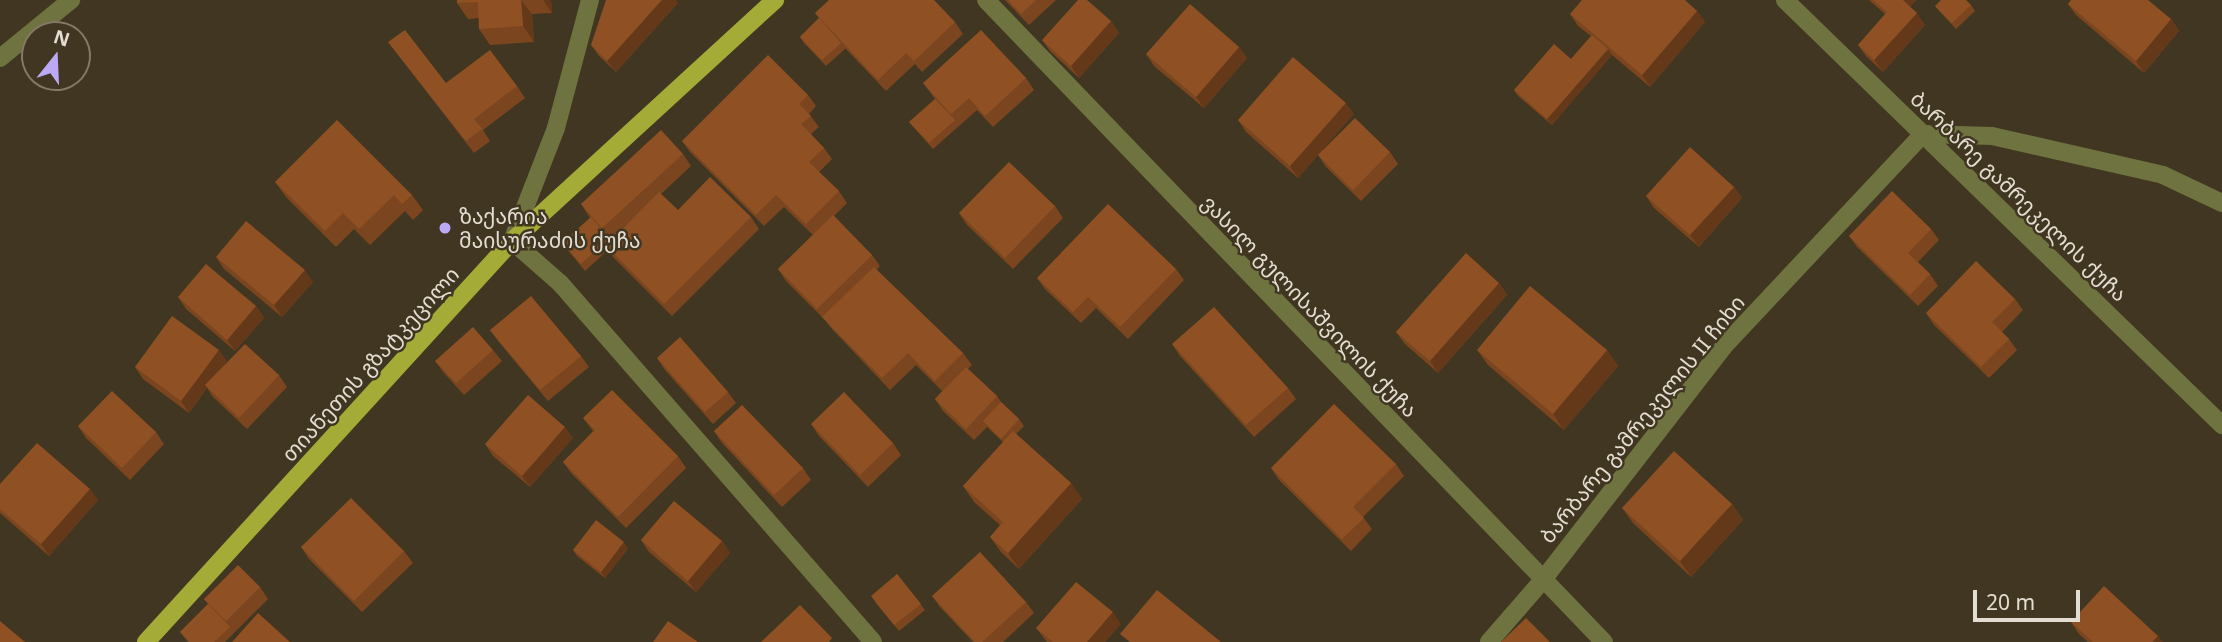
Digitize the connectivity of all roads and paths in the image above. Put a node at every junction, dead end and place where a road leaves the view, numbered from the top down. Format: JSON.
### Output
{"nodes":[{"id":1,"x":71,"y":0,"type":"edge"},
{"id":2,"x":590,"y":0,"type":"edge"},
{"id":3,"x":775,"y":0,"type":"edge"},
{"id":4,"x":986,"y":0,"type":"edge"},
{"id":5,"x":1785,"y":0,"type":"edge"},
{"id":6,"x":0,"y":58,"type":"edge"},
{"id":7,"x":1923,"y":134,"type":"junction"},
{"id":8,"x":2222,"y":203,"type":"edge"},
{"id":9,"x":512,"y":241,"type":"junction"},
{"id":10,"x":2222,"y":425,"type":"edge"},
{"id":11,"x":1542,"y":581,"type":"junction"},
{"id":12,"x":156,"y":638,"type":"edge"},
{"id":13,"x":873,"y":642,"type":"edge"},
{"id":14,"x":1489,"y":642,"type":"edge"},
{"id":15,"x":1604,"y":642,"type":"edge"}],
"edges":[{"from":1,"to":6,"type":"street"},
{"from":2,"to":9,"type":"street","name":"თიანეთის გზატკეცილი"},
{"from":3,"to":9,"type":"main road"},
{"from":4,"to":11,"type":"street","name":"ვასილ გულისაშვილის ქუჩა"},
{"from":5,"to":7,"type":"street","name":"ბარბარე გამრეკელის ქუჩა"},
{"from":7,"to":8,"type":"street"},
{"from":7,"to":10,"type":"street","name":"ბარბარე გამრეკელის ქუჩა"},
{"from":7,"to":11,"type":"street","name":"ბარბარე გამრეკელის II ჩიხი"},
{"from":9,"to":12,"type":"main road","name":"თიანეთის გზატკეცილი"},
{"from":9,"to":13,"type":"street"},
{"from":11,"to":14,"type":"street","name":"ბარბარე გამრეკელის II ჩიხი"},
{"from":11,"to":15,"type":"street","name":"ვასილ გულისაშვილის ქუჩა"}]}
